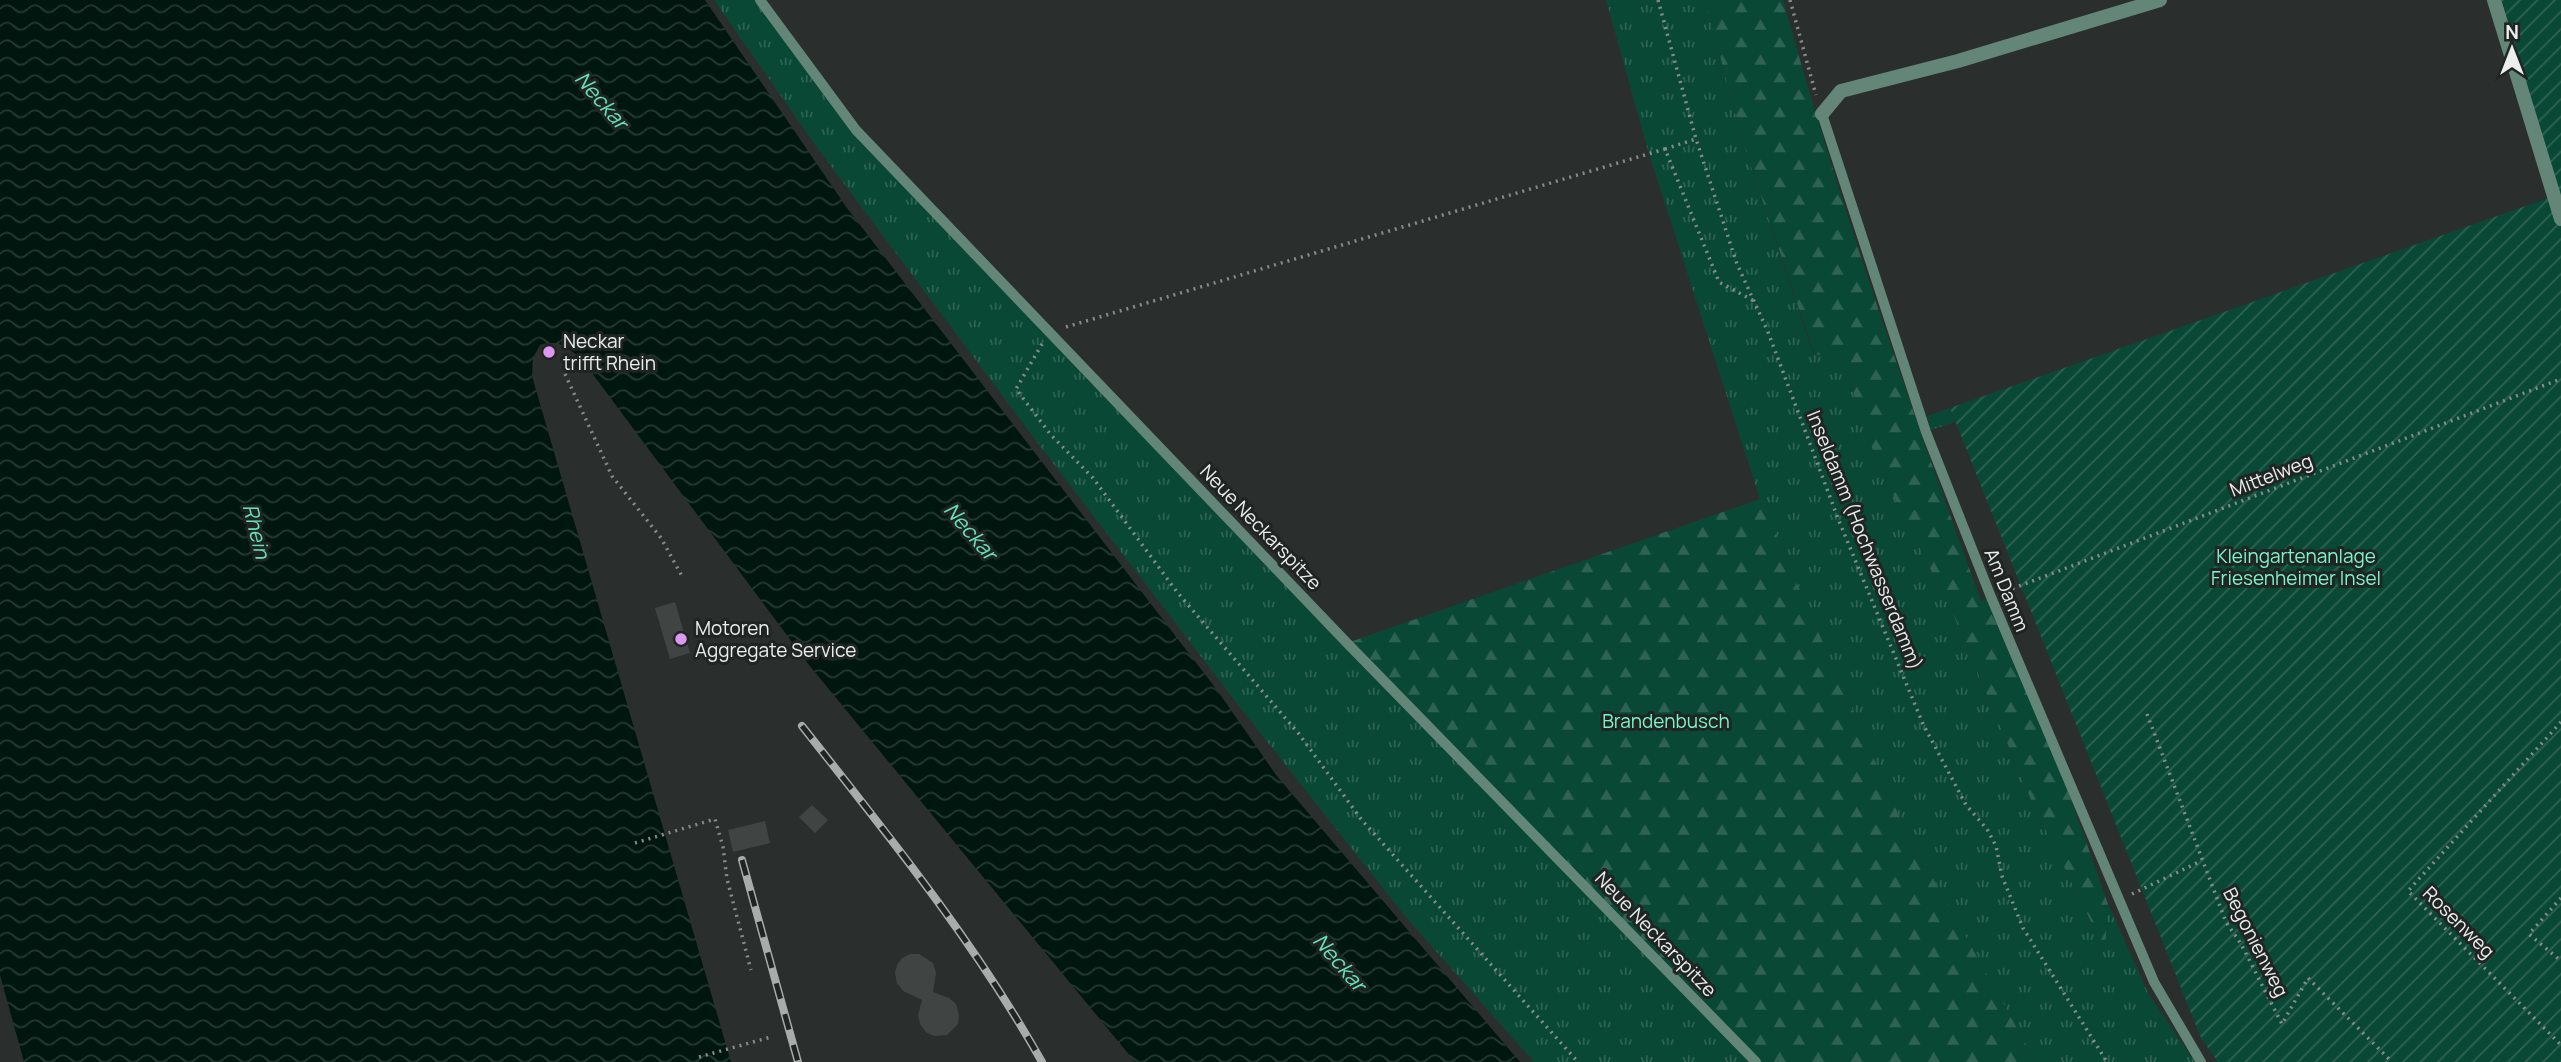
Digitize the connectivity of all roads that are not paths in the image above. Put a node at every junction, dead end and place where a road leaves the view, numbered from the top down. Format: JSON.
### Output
{"nodes":[{"id":1,"x":761,"y":0,"type":"edge"},
{"id":2,"x":2160,"y":0,"type":"edge"},
{"id":3,"x":2494,"y":0,"type":"edge"},
{"id":4,"x":1822,"y":114,"type":"joint"},
{"id":5,"x":2561,"y":219,"type":"edge"},
{"id":6,"x":1756,"y":1062,"type":"edge"},
{"id":7,"x":2201,"y":1062,"type":"edge"}],
"edges":[{"from":1,"to":6,"type":"lane","name":"Neue Neckarspitze"},
{"from":2,"to":4,"type":"street"},
{"from":3,"to":5,"type":"street"},
{"from":4,"to":7,"type":"lane","name":"Am Damm"}]}
